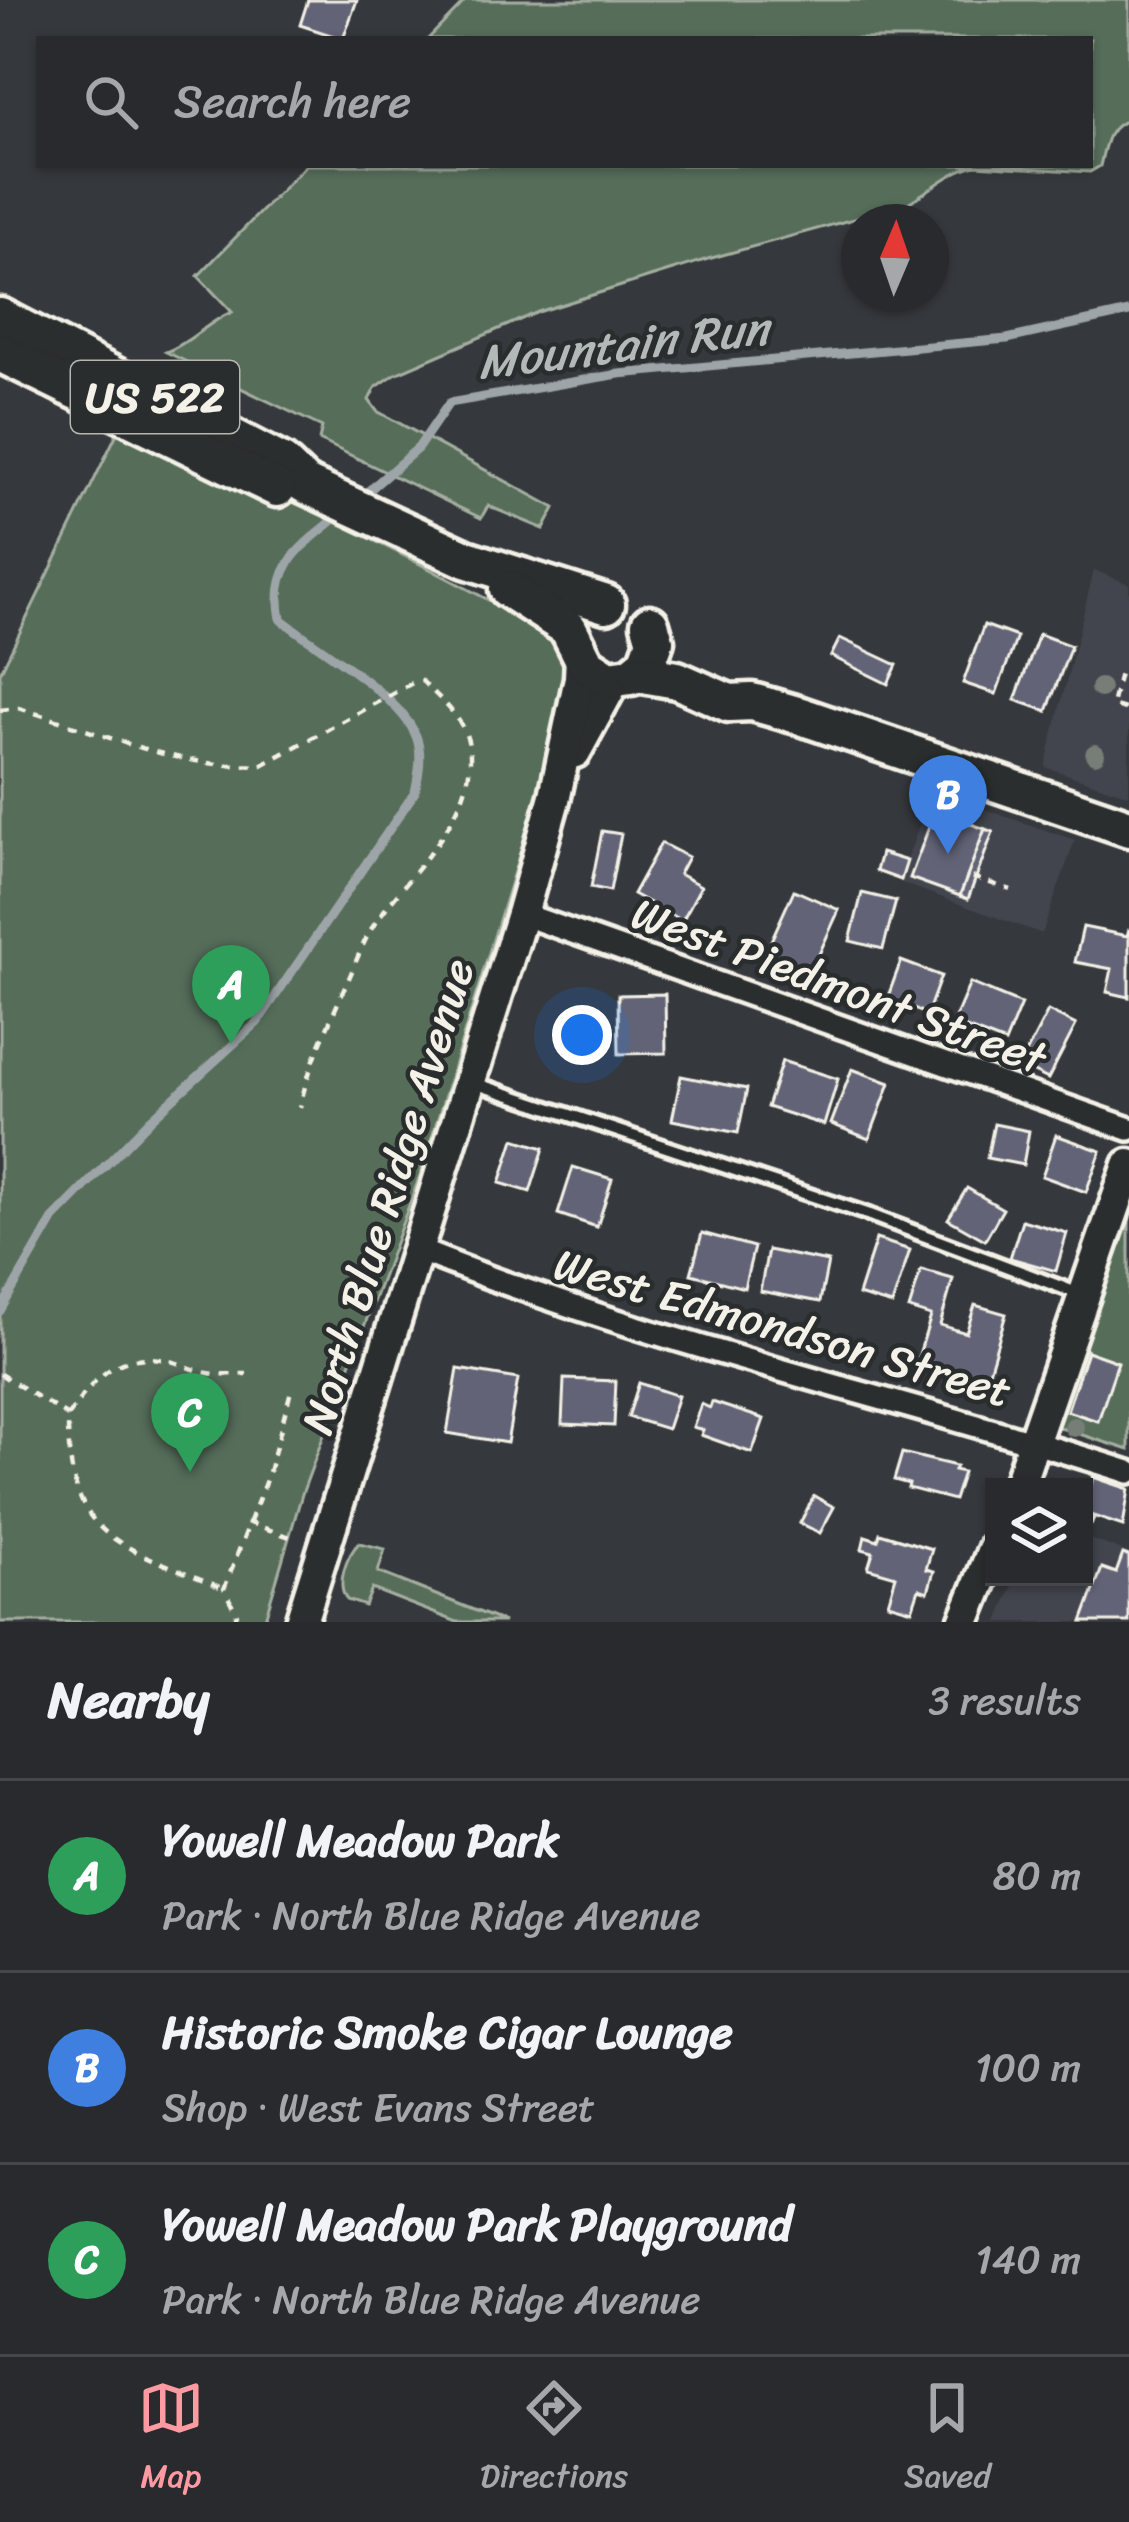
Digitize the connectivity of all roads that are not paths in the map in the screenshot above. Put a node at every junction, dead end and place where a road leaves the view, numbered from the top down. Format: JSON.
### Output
{"nodes":[{"id":1,"x":0,"y":317,"type":"edge"},
{"id":2,"x":0,"y":353,"type":"edge"},
{"id":3,"x":304,"y":484,"type":"junction"},
{"id":4,"x":466,"y":559,"type":"junction"},
{"id":5,"x":606,"y":604,"type":"junction"},
{"id":6,"x":650,"y":624,"type":"junction"},
{"id":7,"x":579,"y":651,"type":"junction"},
{"id":8,"x":626,"y":676,"type":"junction"},
{"id":9,"x":752,"y":702,"type":"junction"},
{"id":10,"x":555,"y":796,"type":"junction"},
{"id":11,"x":1129,"y":828,"type":"edge"},
{"id":12,"x":522,"y":914,"type":"junction"},
{"id":13,"x":470,"y":1082,"type":"junction"},
{"id":14,"x":1129,"y":1129,"type":"edge"},
{"id":15,"x":1129,"y":1165,"type":"edge"},
{"id":16,"x":418,"y":1250,"type":"junction"},
{"id":17,"x":1085,"y":1297,"type":"junction"},
{"id":18,"x":1036,"y":1442,"type":"junction"},
{"id":19,"x":1129,"y":1472,"type":"edge"},
{"id":20,"x":1022,"y":1478,"type":"edge"},
{"id":21,"x":985,"y":1570,"type":"edge"},
{"id":22,"x":301,"y":1622,"type":"edge"},
{"id":23,"x":964,"y":1622,"type":"edge"}],
"edges":[{"from":1,"to":3,"type":"main road","number":"US 522"},
{"from":2,"to":3,"type":"main road","number":"US 522"},
{"from":3,"to":4,"type":"main road","number":"US 522"},
{"from":4,"to":5,"type":"main road","number":"US 522"},
{"from":4,"to":7,"type":"main road","number":"US 522"},
{"from":5,"to":6,"type":"main road","number":"US 522"},
{"from":5,"to":7,"type":"main road"},
{"from":6,"to":8,"type":"main road"},
{"from":6,"to":9,"type":"main road","number":"US 522"},
{"from":7,"to":8,"type":"main road","number":"US 522"},
{"from":7,"to":10,"type":"street","name":"North Blue Ridge Avenue"},
{"from":8,"to":9,"type":"main road","number":"US 522"},
{"from":8,"to":10,"type":"street","name":"North Blue Ridge Avenue"},
{"from":9,"to":11,"type":"main road","number":"US 522"},
{"from":10,"to":12,"type":"street","name":"North Blue Ridge Avenue"},
{"from":12,"to":13,"type":"street","name":"North Blue Ridge Avenue"},
{"from":12,"to":14,"type":"street","name":"West Piedmont Street"},
{"from":13,"to":16,"type":"street","name":"North Blue Ridge Avenue"},
{"from":13,"to":17,"type":"lane"},
{"from":15,"to":17,"type":"street"},
{"from":16,"to":18,"type":"street","name":"West Edmondson Street"},
{"from":16,"to":22,"type":"street","name":"North Blue Ridge Avenue"},
{"from":17,"to":18,"type":"street"},
{"from":18,"to":19,"type":"street","name":"West Edmondson Street"},
{"from":18,"to":20,"type":"street"},
{"from":21,"to":23,"type":"street"}]}
